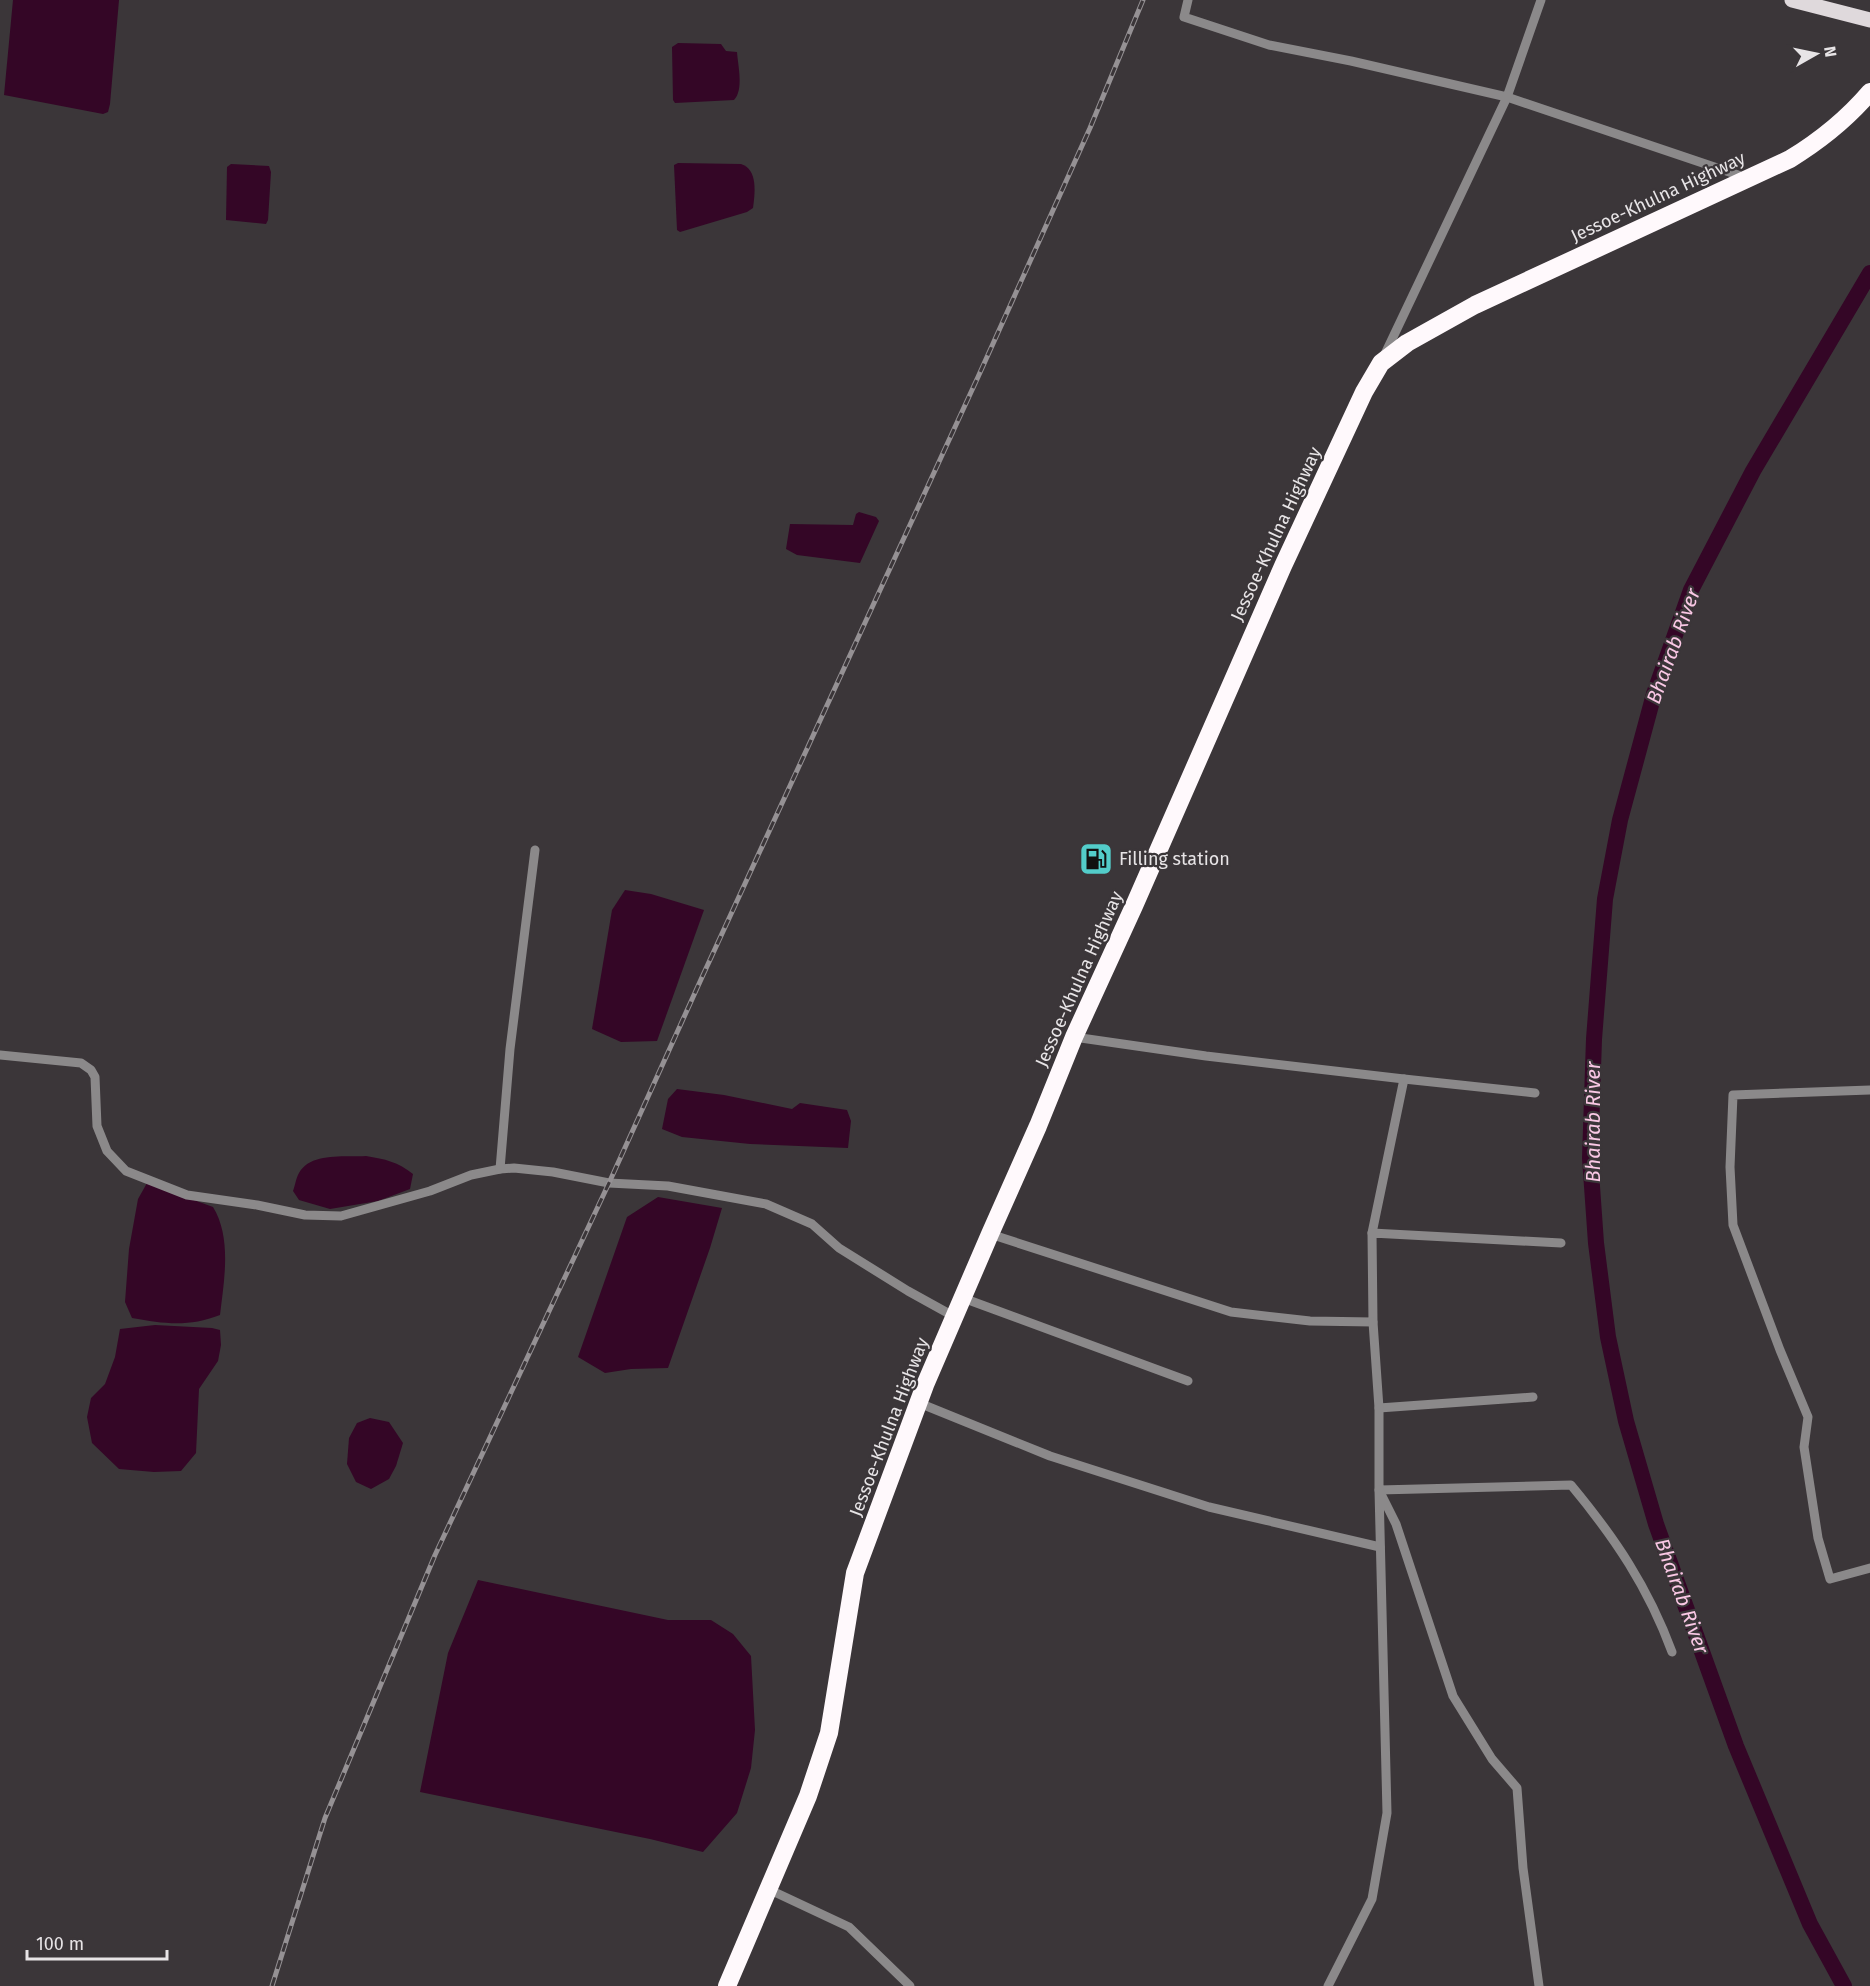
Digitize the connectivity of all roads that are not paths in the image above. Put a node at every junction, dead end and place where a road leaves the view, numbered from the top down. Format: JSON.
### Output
{"nodes":[{"id":1,"x":1188,"y":0,"type":"edge"},
{"id":2,"x":1540,"y":0,"type":"edge"},
{"id":3,"x":1792,"y":0,"type":"edge"},
{"id":4,"x":1870,"y":20,"type":"edge"},
{"id":5,"x":1870,"y":92,"type":"edge"},
{"id":6,"x":1507,"y":97,"type":"junction"},
{"id":7,"x":1749,"y":179,"type":"junction"},
{"id":8,"x":1381,"y":363,"type":"junction"},
{"id":9,"x":536,"y":850,"type":"dead end"},
{"id":10,"x":1074,"y":1037,"type":"junction"},
{"id":11,"x":0,"y":1055,"type":"edge"},
{"id":12,"x":1404,"y":1079,"type":"junction"},
{"id":13,"x":1870,"y":1090,"type":"edge"},
{"id":14,"x":1535,"y":1093,"type":"dead end"},
{"id":15,"x":500,"y":1169,"type":"junction"},
{"id":16,"x":1372,"y":1233,"type":"junction"},
{"id":17,"x":990,"y":1234,"type":"junction"},
{"id":18,"x":1561,"y":1243,"type":"dead end"},
{"id":19,"x":963,"y":1298,"type":"junction"},
{"id":20,"x":955,"y":1317,"type":"junction"},
{"id":21,"x":1373,"y":1322,"type":"junction"},
{"id":22,"x":1188,"y":1381,"type":"dead end"},
{"id":23,"x":1533,"y":1397,"type":"dead end"},
{"id":24,"x":919,"y":1403,"type":"junction"},
{"id":25,"x":1379,"y":1408,"type":"junction"},
{"id":26,"x":1379,"y":1490,"type":"junction"},
{"id":27,"x":1380,"y":1547,"type":"junction"},
{"id":28,"x":1870,"y":1568,"type":"edge"},
{"id":29,"x":1672,"y":1652,"type":"dead end"},
{"id":30,"x":768,"y":1889,"type":"junction"},
{"id":31,"x":727,"y":1986,"type":"edge"},
{"id":32,"x":910,"y":1986,"type":"edge"},
{"id":33,"x":1328,"y":1986,"type":"edge"},
{"id":34,"x":1539,"y":1986,"type":"edge"}],
"edges":[{"from":1,"to":6,"type":"street"},
{"from":2,"to":6,"type":"street"},
{"from":3,"to":4,"type":"main road"},
{"from":5,"to":7,"type":"highway","name":"Jessoe-Khulna Highway"},
{"from":6,"to":7,"type":"street"},
{"from":6,"to":8,"type":"street"},
{"from":7,"to":8,"type":"highway","name":"Jessoe-Khulna Highway"},
{"from":8,"to":10,"type":"highway","name":"Jessoe-Khulna Highway"},
{"from":9,"to":15,"type":"street"},
{"from":10,"to":12,"type":"street"},
{"from":10,"to":17,"type":"highway","name":"Jessoe-Khulna Highway"},
{"from":11,"to":15,"type":"street"},
{"from":12,"to":14,"type":"street"},
{"from":12,"to":16,"type":"street"},
{"from":13,"to":28,"type":"street"},
{"from":15,"to":20,"type":"street"},
{"from":16,"to":18,"type":"street"},
{"from":16,"to":21,"type":"street"},
{"from":17,"to":19,"type":"highway","name":"Jessoe-Khulna Highway"},
{"from":17,"to":21,"type":"street"},
{"from":19,"to":20,"type":"highway","name":"Jessoe-Khulna Highway"},
{"from":19,"to":22,"type":"street"},
{"from":20,"to":24,"type":"highway","name":"Jessoe-Khulna Highway"},
{"from":21,"to":25,"type":"street"},
{"from":23,"to":25,"type":"street"},
{"from":24,"to":27,"type":"street"},
{"from":24,"to":30,"type":"highway","name":"Jessoe-Khulna Highway"},
{"from":25,"to":26,"type":"street"},
{"from":26,"to":27,"type":"street"},
{"from":26,"to":29,"type":"street"},
{"from":26,"to":34,"type":"street"},
{"from":27,"to":33,"type":"street"},
{"from":30,"to":31,"type":"highway","name":"Jessoe-Khulna Highway"},
{"from":30,"to":32,"type":"street"}]}
